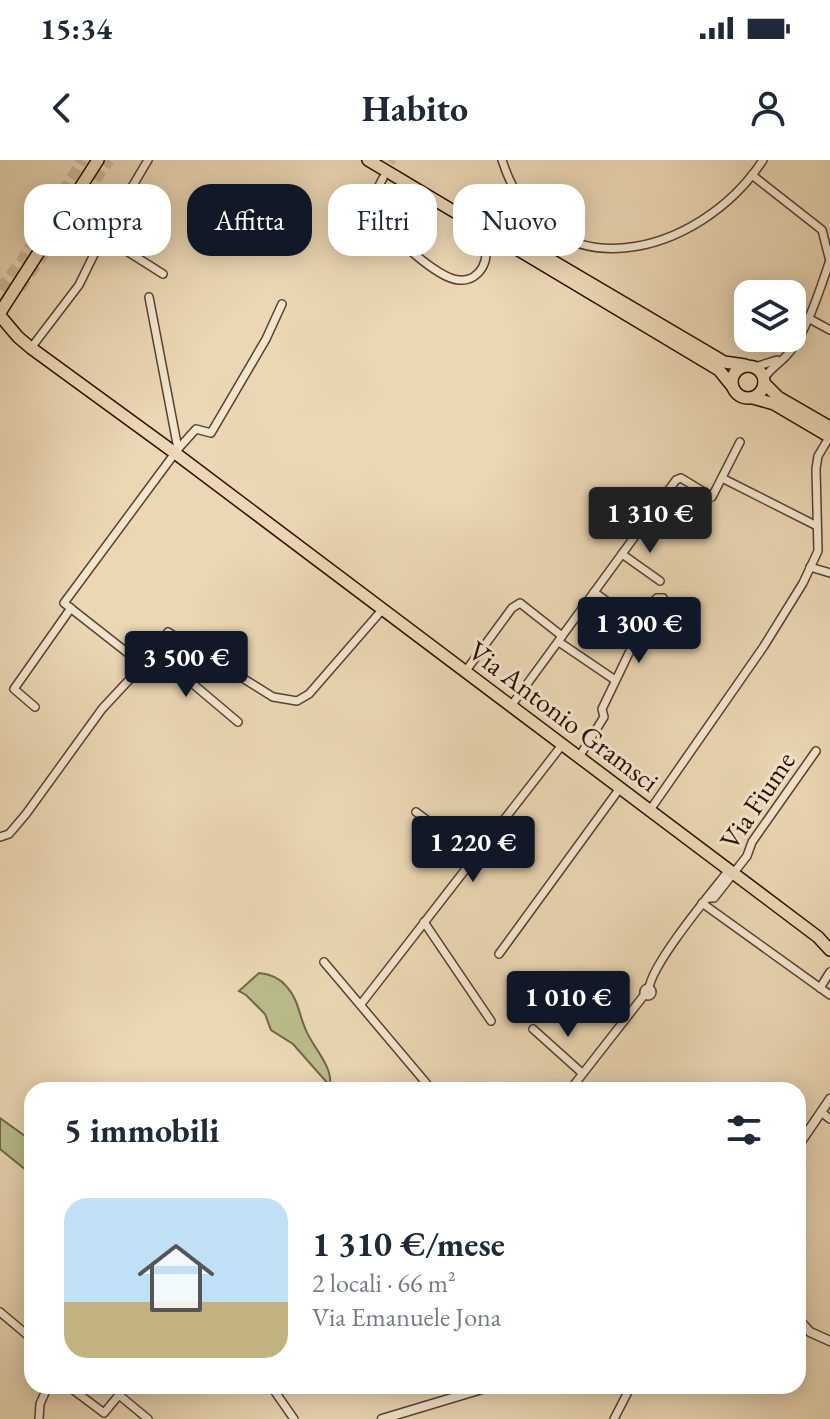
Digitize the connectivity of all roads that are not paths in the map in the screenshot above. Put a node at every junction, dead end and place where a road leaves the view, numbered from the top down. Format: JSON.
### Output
{"nodes":[{"id":1,"x":89,"y":160,"type":"edge"},
{"id":2,"x":98,"y":160,"type":"edge"},
{"id":3,"x":148,"y":160,"type":"edge"},
{"id":4,"x":368,"y":160,"type":"edge"},
{"id":5,"x":382,"y":160,"type":"edge"},
{"id":6,"x":502,"y":160,"type":"edge"},
{"id":7,"x":763,"y":160,"type":"edge"},
{"id":8,"x":752,"y":175,"type":"junction"},
{"id":9,"x":383,"y":178,"type":"tunnel mouth"},
{"id":10,"x":134,"y":184,"type":"edge"},
{"id":11,"x":442,"y":205,"type":"junction"},
{"id":12,"x":828,"y":231,"type":"edge"},
{"id":13,"x":829,"y":247,"type":"edge"},
{"id":14,"x":93,"y":256,"type":"edge"},
{"id":15,"x":135,"y":256,"type":"edge"},
{"id":16,"x":830,"y":260,"type":"edge"},
{"id":17,"x":163,"y":274,"type":"dead end"},
{"id":18,"x":149,"y":297,"type":"dead end"},
{"id":19,"x":0,"y":299,"type":"edge"},
{"id":20,"x":282,"y":304,"type":"dead end"},
{"id":21,"x":808,"y":318,"type":"junction"},
{"id":22,"x":1,"y":319,"type":"edge"},
{"id":23,"x":830,"y":330,"type":"edge"},
{"id":24,"x":31,"y":348,"type":"junction"},
{"id":25,"x":782,"y":358,"type":"junction"},
{"id":26,"x":750,"y":366,"type":"junction"},
{"id":27,"x":732,"y":386,"type":"junction"},
{"id":28,"x":766,"y":388,"type":"junction"},
{"id":29,"x":830,"y":427,"type":"edge"},
{"id":30,"x":830,"y":436,"type":"edge"},
{"id":31,"x":740,"y":442,"type":"dead end"},
{"id":32,"x":176,"y":451,"type":"junction"},
{"id":33,"x":722,"y":478,"type":"junction"},
{"id":34,"x":817,"y":526,"type":"junction"},
{"id":35,"x":622,"y":554,"type":"junction"},
{"id":36,"x":810,"y":567,"type":"junction"},
{"id":37,"x":830,"y":573,"type":"edge"},
{"id":38,"x":660,"y":581,"type":"dead end"},
{"id":39,"x":594,"y":592,"type":"junction"},
{"id":40,"x":67,"y":606,"type":"junction"},
{"id":41,"x":664,"y":606,"type":"dead end"},
{"id":42,"x":382,"y":610,"type":"junction"},
{"id":43,"x":641,"y":626,"type":"junction"},
{"id":44,"x":560,"y":639,"type":"junction"},
{"id":45,"x":155,"y":652,"type":"junction"},
{"id":46,"x":143,"y":665,"type":"junction"},
{"id":47,"x":465,"y":672,"type":"junction"},
{"id":48,"x":615,"y":680,"type":"junction"},
{"id":49,"x":511,"y":706,"type":"junction"},
{"id":50,"x":35,"y":707,"type":"dead end"},
{"id":51,"x":238,"y":722,"type":"dead end"},
{"id":52,"x":562,"y":745,"type":"junction"},
{"id":53,"x":816,"y":751,"type":"dead end"},
{"id":54,"x":579,"y":757,"type":"junction"},
{"id":55,"x":620,"y":788,"type":"junction"},
{"id":56,"x":650,"y":810,"type":"junction"},
{"id":57,"x":416,"y":812,"type":"dead end"},
{"id":58,"x":0,"y":837,"type":"edge"},
{"id":59,"x":475,"y":856,"type":"junction"},
{"id":60,"x":732,"y":872,"type":"junction"},
{"id":61,"x":704,"y":900,"type":"junction"},
{"id":62,"x":424,"y":922,"type":"junction"},
{"id":63,"x":824,"y":940,"type":"edge"},
{"id":64,"x":830,"y":950,"type":"edge"},
{"id":65,"x":499,"y":954,"type":"dead end"},
{"id":66,"x":324,"y":962,"type":"dead end"},
{"id":67,"x":830,"y":972,"type":"edge"},
{"id":68,"x":820,"y":988,"type":"junction"},
{"id":69,"x":830,"y":995,"type":"edge"},
{"id":70,"x":361,"y":1004,"type":"junction"},
{"id":71,"x":491,"y":1021,"type":"dead end"},
{"id":72,"x":533,"y":1029,"type":"dead end"},
{"id":73,"x":582,"y":1073,"type":"junction"},
{"id":74,"x":425,"y":1082,"type":"edge"},
{"id":75,"x":576,"y":1082,"type":"edge"},
{"id":76,"x":830,"y":1099,"type":"edge"},
{"id":77,"x":821,"y":1112,"type":"junction"},
{"id":78,"x":830,"y":1119,"type":"edge"},
{"id":79,"x":806,"y":1134,"type":"edge"},
{"id":80,"x":0,"y":1312,"type":"edge"},
{"id":81,"x":806,"y":1328,"type":"edge"},
{"id":82,"x":24,"y":1332,"type":"edge"},
{"id":83,"x":830,"y":1341,"type":"edge"},
{"id":84,"x":44,"y":1394,"type":"edge"},
{"id":85,"x":79,"y":1394,"type":"edge"},
{"id":86,"x":277,"y":1394,"type":"edge"},
{"id":87,"x":464,"y":1394,"type":"edge"},
{"id":88,"x":627,"y":1394,"type":"edge"},
{"id":89,"x":39,"y":1419,"type":"edge"},
{"id":90,"x":148,"y":1419,"type":"edge"},
{"id":91,"x":294,"y":1419,"type":"edge"},
{"id":92,"x":382,"y":1419,"type":"edge"},
{"id":93,"x":614,"y":1419,"type":"edge"}],
"edges":[{"from":1,"to":19,"type":"main road"},
{"from":2,"to":22,"type":"main road"},
{"from":3,"to":10,"type":"street"},
{"from":4,"to":11,"type":"main road"},
{"from":5,"to":26,"type":"main road"},
{"from":6,"to":8,"type":"street"},
{"from":7,"to":8,"type":"street"},
{"from":8,"to":12,"type":"street"},
{"from":9,"to":11,"type":"street"},
{"from":11,"to":27,"type":"main road"},
{"from":12,"to":13,"type":"street"},
{"from":13,"to":16,"type":"street"},
{"from":14,"to":24,"type":"street"},
{"from":15,"to":17,"type":"street"},
{"from":16,"to":21,"type":"street"},
{"from":18,"to":32,"type":"street"},
{"from":20,"to":32,"type":"street"},
{"from":21,"to":23,"type":"street"},
{"from":21,"to":25,"type":"street"},
{"from":22,"to":24,"type":"main road","name":"Via Antonio Gramsci"},
{"from":24,"to":32,"type":"main road","name":"Via Antonio Gramsci"},
{"from":25,"to":26,"type":"street"},
{"from":25,"to":28,"type":"street"},
{"from":26,"to":27,"type":"main road"},
{"from":26,"to":28,"type":"main road"},
{"from":27,"to":28,"type":"main road"},
{"from":28,"to":29,"type":"main road"},
{"from":28,"to":30,"type":"main road"},
{"from":30,"to":34,"type":"street"},
{"from":31,"to":33,"type":"street"},
{"from":32,"to":40,"type":"street"},
{"from":32,"to":42,"type":"main road","name":"Via Antonio Gramsci"},
{"from":33,"to":34,"type":"street"},
{"from":33,"to":35,"type":"street"},
{"from":34,"to":36,"type":"street"},
{"from":35,"to":38,"type":"street"},
{"from":35,"to":39,"type":"street"},
{"from":36,"to":37,"type":"street"},
{"from":36,"to":56,"type":"street"},
{"from":39,"to":43,"type":"street"},
{"from":39,"to":44,"type":"street"},
{"from":40,"to":46,"type":"street"},
{"from":40,"to":50,"type":"street"},
{"from":41,"to":43,"type":"street"},
{"from":42,"to":45,"type":"street"},
{"from":42,"to":47,"type":"main road","name":"Via Antonio Gramsci"},
{"from":43,"to":48,"type":"street"},
{"from":44,"to":47,"type":"street"},
{"from":44,"to":48,"type":"street"},
{"from":44,"to":49,"type":"street"},
{"from":45,"to":46,"type":"street"},
{"from":45,"to":51,"type":"street"},
{"from":46,"to":58,"type":"street"},
{"from":47,"to":49,"type":"main road","name":"Via Antonio Gramsci"},
{"from":48,"to":54,"type":"street"},
{"from":49,"to":52,"type":"main road","name":"Via Antonio Gramsci"},
{"from":52,"to":54,"type":"main road","name":"Via Antonio Gramsci"},
{"from":52,"to":59,"type":"street"},
{"from":53,"to":60,"type":"street","name":"Via Fiume"},
{"from":54,"to":55,"type":"main road","name":"Via Antonio Gramsci"},
{"from":55,"to":56,"type":"main road","name":"Via Antonio Gramsci"},
{"from":55,"to":65,"type":"street"},
{"from":56,"to":60,"type":"main road","name":"Via Antonio Gramsci"},
{"from":57,"to":59,"type":"street"},
{"from":59,"to":62,"type":"street"},
{"from":60,"to":61,"type":"street","name":"Via Fiume"},
{"from":60,"to":63,"type":"main road","name":"Via Antonio Gramsci"},
{"from":61,"to":68,"type":"street"},
{"from":61,"to":73,"type":"street","name":"Via Fiume"},
{"from":62,"to":70,"type":"street"},
{"from":62,"to":71,"type":"street"},
{"from":63,"to":64,"type":"main road","name":"Via Antonio Gramsci"},
{"from":66,"to":70,"type":"street"},
{"from":67,"to":68,"type":"street"},
{"from":68,"to":69,"type":"street"},
{"from":70,"to":74,"type":"street"},
{"from":72,"to":73,"type":"street"},
{"from":73,"to":75,"type":"street","name":"Via Fiume"},
{"from":76,"to":77,"type":"street"},
{"from":77,"to":78,"type":"street"},
{"from":77,"to":79,"type":"street"},
{"from":80,"to":82,"type":"street"},
{"from":81,"to":83,"type":"street"},
{"from":84,"to":89,"type":"street"},
{"from":85,"to":90,"type":"street"},
{"from":86,"to":91,"type":"street"},
{"from":87,"to":92,"type":"street"},
{"from":88,"to":93,"type":"street"}]}
